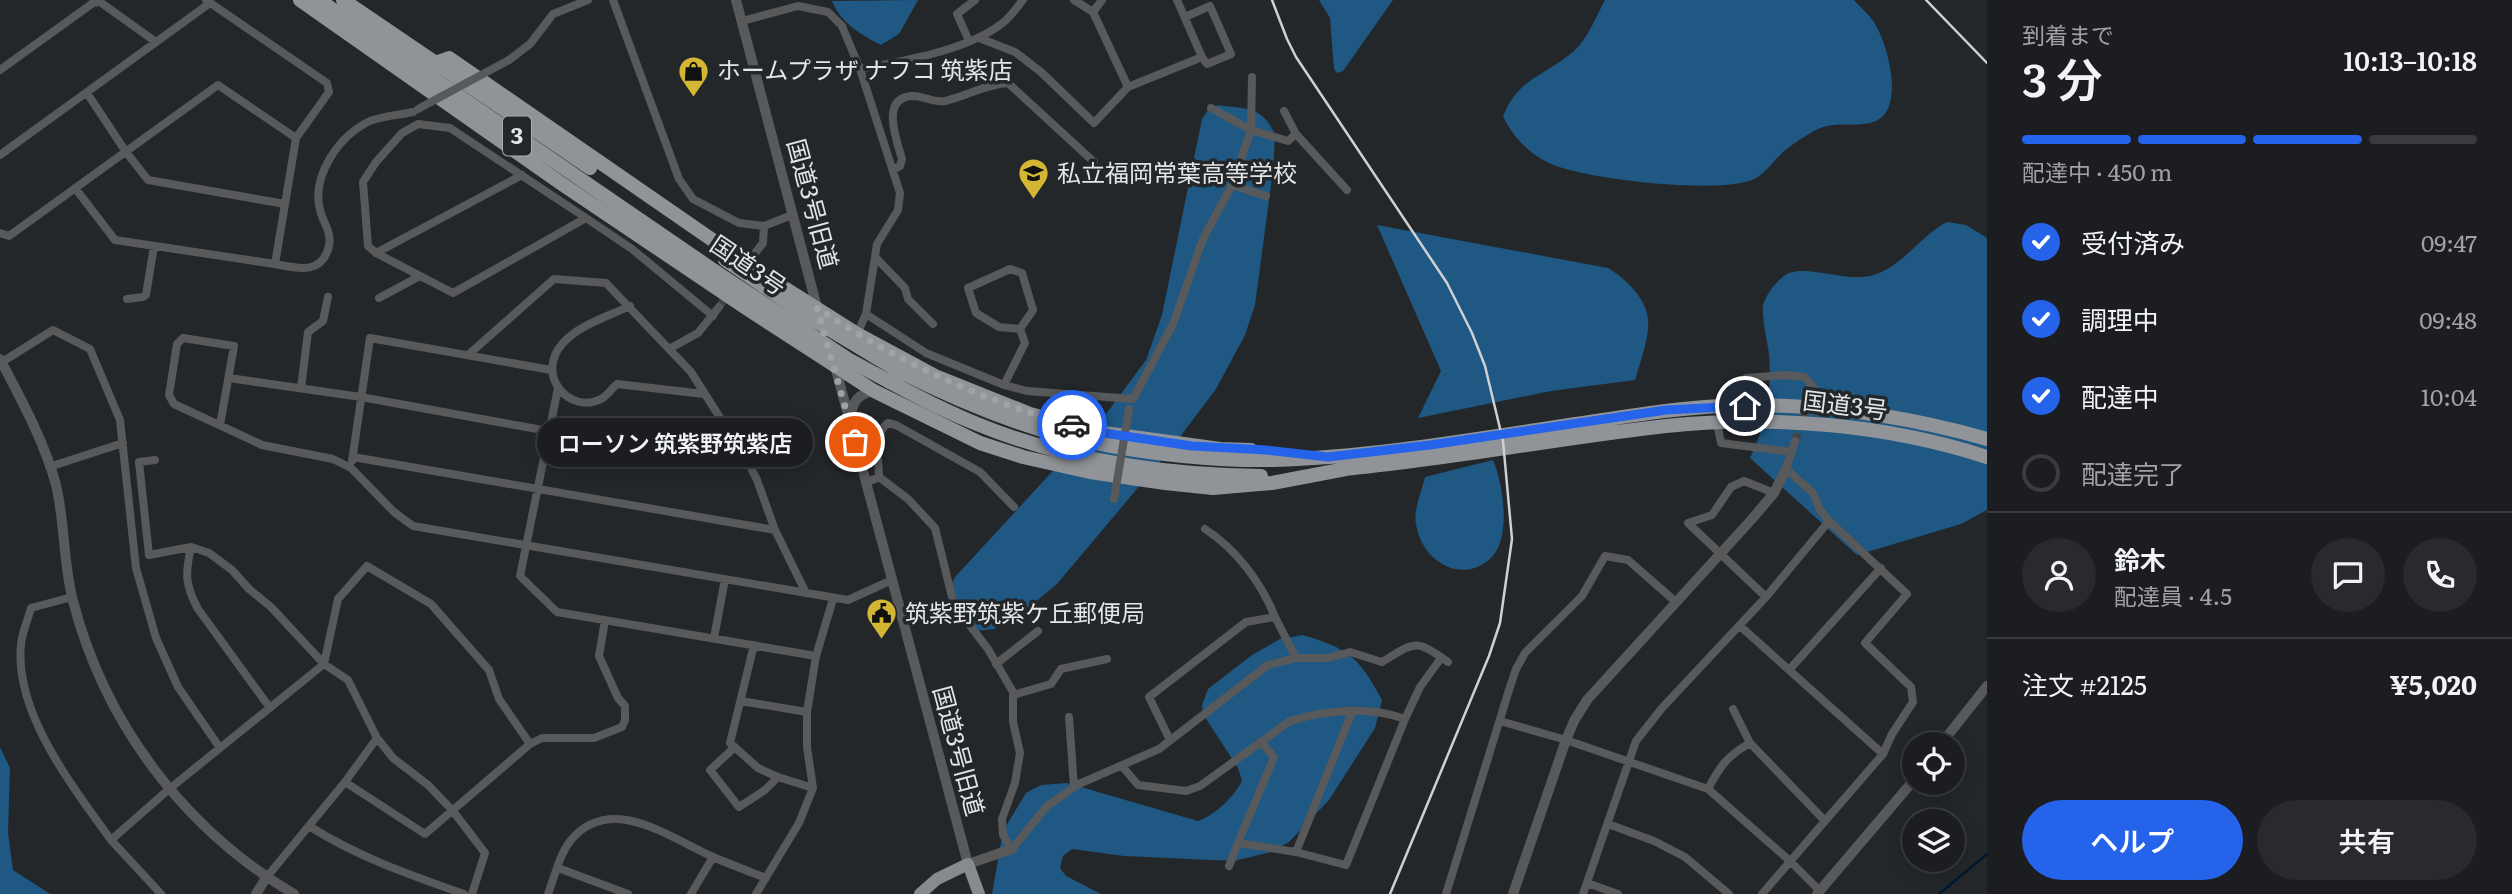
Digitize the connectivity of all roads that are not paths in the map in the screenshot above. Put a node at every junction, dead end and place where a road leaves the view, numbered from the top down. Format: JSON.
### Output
{"nodes":[{"id":1,"x":300,"y":0,"type":"edge"},
{"id":2,"x":319,"y":0,"type":"edge"},
{"id":3,"x":343,"y":0,"type":"edge"},
{"id":4,"x":588,"y":0,"type":"edge"},
{"id":5,"x":613,"y":0,"type":"edge"},
{"id":6,"x":736,"y":0,"type":"edge"},
{"id":7,"x":975,"y":0,"type":"edge"},
{"id":8,"x":1023,"y":0,"type":"edge"},
{"id":9,"x":1074,"y":0,"type":"edge"},
{"id":10,"x":1102,"y":0,"type":"edge"},
{"id":11,"x":1177,"y":0,"type":"edge"},
{"id":12,"x":208,"y":1,"type":"edge"},
{"id":13,"x":1093,"y":12,"type":"junction"},
{"id":14,"x":1185,"y":17,"type":"junction"},
{"id":15,"x":742,"y":21,"type":"junction"},
{"id":16,"x":979,"y":38,"type":"junction"},
{"id":17,"x":969,"y":41,"type":"junction"},
{"id":18,"x":156,"y":42,"type":"junction"},
{"id":19,"x":1202,"y":57,"type":"junction"},
{"id":20,"x":435,"y":63,"type":"junction"},
{"id":21,"x":415,"y":66,"type":"junction"},
{"id":22,"x":860,"y":69,"type":"junction"},
{"id":23,"x":0,"y":70,"type":"edge"},
{"id":24,"x":1252,"y":77,"type":"dead end"},
{"id":25,"x":1128,"y":87,"type":"junction"},
{"id":26,"x":87,"y":93,"type":"junction"},
{"id":27,"x":447,"y":103,"type":"junction"},
{"id":28,"x":1211,"y":108,"type":"dead end"},
{"id":29,"x":415,"y":110,"type":"junction"},
{"id":30,"x":1284,"y":111,"type":"dead end"},
{"id":31,"x":418,"y":124,"type":"junction"},
{"id":32,"x":1251,"y":130,"type":"junction"},
{"id":33,"x":1296,"y":134,"type":"junction"},
{"id":34,"x":296,"y":138,"type":"junction"},
{"id":35,"x":125,"y":152,"type":"junction"},
{"id":36,"x":0,"y":155,"type":"edge"},
{"id":37,"x":1094,"y":162,"type":"dead end"},
{"id":38,"x":893,"y":170,"type":"junction"},
{"id":39,"x":522,"y":175,"type":"junction"},
{"id":40,"x":1232,"y":185,"type":"junction"},
{"id":41,"x":75,"y":188,"type":"junction"},
{"id":42,"x":1347,"y":190,"type":"dead end"},
{"id":43,"x":1266,"y":196,"type":"dead end"},
{"id":44,"x":285,"y":204,"type":"junction"},
{"id":45,"x":792,"y":215,"type":"junction"},
{"id":46,"x":586,"y":218,"type":"junction"},
{"id":47,"x":764,"y":226,"type":"junction"},
{"id":48,"x":0,"y":233,"type":"edge"},
{"id":49,"x":154,"y":246,"type":"junction"},
{"id":50,"x":756,"y":252,"type":"tunnel mouth"},
{"id":51,"x":376,"y":253,"type":"junction"},
{"id":52,"x":876,"y":258,"type":"junction"},
{"id":53,"x":275,"y":264,"type":"junction"},
{"id":54,"x":420,"y":276,"type":"junction"},
{"id":55,"x":328,"y":297,"type":"dead end"},
{"id":56,"x":379,"y":298,"type":"dead end"},
{"id":57,"x":127,"y":299,"type":"dead end"},
{"id":58,"x":630,"y":306,"type":"junction"},
{"id":59,"x":719,"y":307,"type":"tunnel mouth"},
{"id":60,"x":817,"y":308,"type":"junction"},
{"id":61,"x":866,"y":314,"type":"junction"},
{"id":62,"x":713,"y":316,"type":"junction"},
{"id":63,"x":933,"y":324,"type":"dead end"},
{"id":64,"x":1020,"y":329,"type":"junction"},
{"id":65,"x":857,"y":334,"type":"junction"},
{"id":66,"x":669,"y":349,"type":"junction"},
{"id":67,"x":468,"y":355,"type":"junction"},
{"id":68,"x":1,"y":360,"type":"edge"},
{"id":69,"x":835,"y":366,"type":"junction"},
{"id":70,"x":551,"y":370,"type":"junction"},
{"id":71,"x":893,"y":376,"type":"junction"},
{"id":72,"x":229,"y":378,"type":"junction"},
{"id":73,"x":1004,"y":384,"type":"junction"},
{"id":74,"x":301,"y":388,"type":"junction"},
{"id":75,"x":558,"y":388,"type":"junction"},
{"id":76,"x":1814,"y":388,"type":"dead end"},
{"id":77,"x":874,"y":391,"type":"junction"},
{"id":78,"x":704,"y":394,"type":"junction"},
{"id":79,"x":361,"y":397,"type":"junction"},
{"id":80,"x":1133,"y":398,"type":"junction"},
{"id":81,"x":1723,"y":406,"type":"junction"},
{"id":82,"x":849,"y":422,"type":"junction"},
{"id":83,"x":1717,"y":423,"type":"junction"},
{"id":84,"x":220,"y":425,"type":"junction"},
{"id":85,"x":548,"y":431,"type":"junction"},
{"id":86,"x":1987,"y":439,"type":"edge"},
{"id":87,"x":1795,"y":441,"type":"tunnel mouth"},
{"id":88,"x":122,"y":443,"type":"junction"},
{"id":89,"x":1792,"y":452,"type":"junction"},
{"id":90,"x":354,"y":457,"type":"junction"},
{"id":91,"x":1328,"y":457,"type":"junction"},
{"id":92,"x":1987,"y":457,"type":"edge"},
{"id":93,"x":155,"y":460,"type":"dead end"},
{"id":94,"x":747,"y":460,"type":"junction"},
{"id":95,"x":49,"y":467,"type":"junction"},
{"id":96,"x":351,"y":468,"type":"junction"},
{"id":97,"x":1351,"y":468,"type":"junction"},
{"id":98,"x":1787,"y":470,"type":"junction"},
{"id":99,"x":879,"y":477,"type":"junction"},
{"id":100,"x":868,"y":482,"type":"junction"},
{"id":101,"x":537,"y":488,"type":"junction"},
{"id":102,"x":1774,"y":493,"type":"junction"},
{"id":103,"x":1114,"y":499,"type":"dead end"},
{"id":104,"x":1014,"y":507,"type":"dead end"},
{"id":105,"x":1829,"y":521,"type":"junction"},
{"id":106,"x":775,"y":530,"type":"junction"},
{"id":107,"x":1205,"y":530,"type":"dead end"},
{"id":108,"x":526,"y":546,"type":"junction"},
{"id":109,"x":191,"y":547,"type":"junction"},
{"id":110,"x":1719,"y":554,"type":"junction"},
{"id":111,"x":1881,"y":568,"type":"junction"},
{"id":112,"x":725,"y":579,"type":"junction"},
{"id":113,"x":892,"y":580,"type":"junction"},
{"id":114,"x":806,"y":593,"type":"junction"},
{"id":115,"x":72,"y":597,"type":"junction"},
{"id":116,"x":1766,"y":597,"type":"junction"},
{"id":117,"x":833,"y":599,"type":"junction"},
{"id":118,"x":1675,"y":602,"type":"junction"},
{"id":119,"x":1275,"y":617,"type":"junction"},
{"id":120,"x":604,"y":620,"type":"junction"},
{"id":121,"x":1740,"y":626,"type":"junction"},
{"id":122,"x":1038,"y":631,"type":"dead end"},
{"id":123,"x":713,"y":638,"type":"junction"},
{"id":124,"x":754,"y":645,"type":"junction"},
{"id":125,"x":816,"y":656,"type":"junction"},
{"id":126,"x":1296,"y":658,"type":"junction"},
{"id":127,"x":1107,"y":659,"type":"dead end"},
{"id":128,"x":324,"y":664,"type":"junction"},
{"id":129,"x":996,"y":664,"type":"junction"},
{"id":130,"x":1789,"y":670,"type":"junction"},
{"id":131,"x":1987,"y":686,"type":"edge"},
{"id":132,"x":1013,"y":695,"type":"junction"},
{"id":133,"x":741,"y":701,"type":"junction"},
{"id":134,"x":270,"y":708,"type":"junction"},
{"id":135,"x":1734,"y":709,"type":"dead end"},
{"id":136,"x":807,"y":712,"type":"junction"},
{"id":137,"x":1352,"y":712,"type":"junction"},
{"id":138,"x":1069,"y":717,"type":"dead end"},
{"id":139,"x":1405,"y":719,"type":"junction"},
{"id":140,"x":1500,"y":721,"type":"junction"},
{"id":141,"x":1951,"y":732,"type":"edge"},
{"id":142,"x":377,"y":738,"type":"junction"},
{"id":143,"x":1170,"y":740,"type":"junction"},
{"id":144,"x":1566,"y":740,"type":"junction"},
{"id":145,"x":1261,"y":742,"type":"junction"},
{"id":146,"x":1750,"y":743,"type":"junction"},
{"id":147,"x":530,"y":744,"type":"junction"},
{"id":148,"x":735,"y":747,"type":"junction"},
{"id":149,"x":220,"y":748,"type":"junction"},
{"id":150,"x":1883,"y":754,"type":"junction"},
{"id":151,"x":1627,"y":763,"type":"junction"},
{"id":152,"x":1122,"y":766,"type":"junction"},
{"id":153,"x":778,"y":777,"type":"junction"},
{"id":154,"x":345,"y":782,"type":"junction"},
{"id":155,"x":1074,"y":787,"type":"junction"},
{"id":156,"x":813,"y":788,"type":"junction"},
{"id":157,"x":1707,"y":789,"type":"junction"},
{"id":158,"x":168,"y":790,"type":"junction"},
{"id":159,"x":1902,"y":794,"type":"edge"},
{"id":160,"x":453,"y":811,"type":"junction"},
{"id":161,"x":1825,"y":821,"type":"junction"},
{"id":162,"x":1608,"y":824,"type":"junction"},
{"id":163,"x":309,"y":826,"type":"junction"},
{"id":164,"x":111,"y":840,"type":"junction"},
{"id":165,"x":1238,"y":843,"type":"junction"},
{"id":166,"x":1012,"y":849,"type":"junction"},
{"id":167,"x":1296,"y":852,"type":"junction"},
{"id":168,"x":713,"y":857,"type":"junction"},
{"id":169,"x":1790,"y":861,"type":"junction"},
{"id":170,"x":968,"y":864,"type":"junction"},
{"id":171,"x":1229,"y":866,"type":"dead end"},
{"id":172,"x":558,"y":868,"type":"junction"},
{"id":173,"x":267,"y":878,"type":"junction"},
{"id":174,"x":766,"y":878,"type":"junction"},
{"id":175,"x":1587,"y":883,"type":"junction"},
{"id":176,"x":1819,"y":893,"type":"edge"},
{"id":177,"x":161,"y":894,"type":"edge"},
{"id":178,"x":256,"y":894,"type":"edge"},
{"id":179,"x":294,"y":894,"type":"edge"},
{"id":180,"x":464,"y":894,"type":"edge"},
{"id":181,"x":471,"y":894,"type":"edge"},
{"id":182,"x":548,"y":894,"type":"edge"},
{"id":183,"x":628,"y":894,"type":"edge"},
{"id":184,"x":691,"y":894,"type":"edge"},
{"id":185,"x":755,"y":894,"type":"edge"},
{"id":186,"x":920,"y":894,"type":"edge"},
{"id":187,"x":979,"y":894,"type":"edge"},
{"id":188,"x":1447,"y":894,"type":"edge"},
{"id":189,"x":1513,"y":894,"type":"edge"},
{"id":190,"x":1583,"y":894,"type":"edge"},
{"id":191,"x":1618,"y":894,"type":"edge"},
{"id":192,"x":1729,"y":894,"type":"edge"},
{"id":193,"x":1762,"y":894,"type":"edge"}],
"edges":[{"from":1,"to":27,"type":"highway"},
{"from":2,"to":21,"type":"highway","name":"国道3号","number":"3"},
{"from":3,"to":20,"type":"highway","name":"国道3号","number":"3"},
{"from":4,"to":29,"type":"street","bridge":true},
{"from":5,"to":47,"type":"street"},
{"from":6,"to":15,"type":"street","name":"国道3号旧道"},
{"from":7,"to":17,"type":"street"},
{"from":8,"to":16,"type":"street"},
{"from":9,"to":13,"type":"street"},
{"from":10,"to":13,"type":"street"},
{"from":11,"to":14,"type":"street"},
{"from":12,"to":18,"type":"street"},
{"from":12,"to":34,"type":"street"},
{"from":13,"to":25,"type":"street"},
{"from":14,"to":19,"type":"street"},
{"from":14,"to":19,"type":"street"},
{"from":15,"to":22,"type":"street"},
{"from":15,"to":45,"type":"street","name":"国道3号旧道"},
{"from":16,"to":17,"type":"street"},
{"from":16,"to":25,"type":"street"},
{"from":17,"to":22,"type":"street"},
{"from":18,"to":23,"type":"street"},
{"from":18,"to":26,"type":"street"},
{"from":19,"to":25,"type":"street"},
{"from":20,"to":60,"type":"highway"},
{"from":20,"to":71,"type":"highway","name":"国道3号","number":"3","bridge":true},
{"from":21,"to":27,"type":"highway"},
{"from":21,"to":71,"type":"highway","name":"国道3号","number":"3","bridge":true},
{"from":22,"to":38,"type":"street"},
{"from":24,"to":32,"type":"street"},
{"from":26,"to":35,"type":"street"},
{"from":26,"to":36,"type":"street"},
{"from":27,"to":69,"type":"highway"},
{"from":28,"to":32,"type":"street"},
{"from":29,"to":31,"type":"street"},
{"from":29,"to":53,"type":"street"},
{"from":30,"to":33,"type":"street"},
{"from":31,"to":39,"type":"street"},
{"from":31,"to":51,"type":"street"},
{"from":32,"to":33,"type":"street"},
{"from":32,"to":40,"type":"street"},
{"from":33,"to":42,"type":"street"},
{"from":34,"to":35,"type":"street"},
{"from":34,"to":44,"type":"street"},
{"from":35,"to":41,"type":"street"},
{"from":35,"to":44,"type":"street"},
{"from":37,"to":38,"type":"street"},
{"from":38,"to":52,"type":"street"},
{"from":39,"to":46,"type":"street"},
{"from":39,"to":51,"type":"street"},
{"from":40,"to":43,"type":"street"},
{"from":40,"to":80,"type":"street"},
{"from":41,"to":48,"type":"street"},
{"from":41,"to":49,"type":"street"},
{"from":44,"to":53,"type":"street"},
{"from":45,"to":47,"type":"street"},
{"from":45,"to":60,"type":"street","name":"国道3号旧道"},
{"from":46,"to":54,"type":"street"},
{"from":46,"to":62,"type":"street"},
{"from":47,"to":50,"type":"street"},
{"from":49,"to":53,"type":"street"},
{"from":49,"to":57,"type":"street"},
{"from":51,"to":54,"type":"street"},
{"from":52,"to":61,"type":"street"},
{"from":52,"to":63,"type":"street"},
{"from":54,"to":56,"type":"street"},
{"from":55,"to":74,"type":"street"},
{"from":58,"to":66,"type":"street"},
{"from":58,"to":67,"type":"street"},
{"from":58,"to":70,"type":"street"},
{"from":59,"to":62,"type":"street"},
{"from":60,"to":65,"type":"highway"},
{"from":60,"to":69,"type":"street","name":"国道3号旧道"},
{"from":61,"to":65,"type":"street"},
{"from":61,"to":73,"type":"street"},
{"from":62,"to":66,"type":"street"},
{"from":64,"to":64,"type":"street"},
{"from":64,"to":73,"type":"street"},
{"from":65,"to":91,"type":"highway"},
{"from":66,"to":78,"type":"street"},
{"from":67,"to":70,"type":"street"},
{"from":67,"to":79,"type":"street"},
{"from":68,"to":88,"type":"street"},
{"from":68,"to":95,"type":"street"},
{"from":69,"to":77,"type":"highway"},
{"from":69,"to":82,"type":"street","name":"国道3号旧道"},
{"from":70,"to":75,"type":"street"},
{"from":71,"to":91,"type":"highway","name":"国道3号","number":"3"},
{"from":71,"to":97,"type":"highway","name":"国道3号","number":"3"},
{"from":72,"to":74,"type":"street"},
{"from":72,"to":84,"type":"street"},
{"from":72,"to":84,"type":"street"},
{"from":73,"to":80,"type":"street"},
{"from":74,"to":79,"type":"street"},
{"from":75,"to":78,"type":"street"},
{"from":75,"to":85,"type":"street"},
{"from":76,"to":81,"type":"street"},
{"from":77,"to":82,"type":"street"},
{"from":77,"to":97,"type":"highway"},
{"from":78,"to":94,"type":"street"},
{"from":79,"to":85,"type":"street"},
{"from":79,"to":90,"type":"street"},
{"from":80,"to":103,"type":"street","bridge":true},
{"from":81,"to":86,"type":"highway","name":"国道3号","number":"3"},
{"from":81,"to":91,"type":"highway","name":"国道3号","number":"3"},
{"from":82,"to":100,"type":"street","name":"国道3号旧道"},
{"from":83,"to":89,"type":"street"},
{"from":83,"to":92,"type":"highway","name":"国道3号","number":"3"},
{"from":83,"to":97,"type":"highway","name":"国道3号","number":"3"},
{"from":84,"to":96,"type":"street"},
{"from":85,"to":94,"type":"street"},
{"from":85,"to":101,"type":"street"},
{"from":87,"to":89,"type":"street"},
{"from":88,"to":95,"type":"street"},
{"from":88,"to":149,"type":"street"},
{"from":89,"to":98,"type":"street"},
{"from":90,"to":96,"type":"street"},
{"from":90,"to":101,"type":"street"},
{"from":93,"to":109,"type":"street"},
{"from":94,"to":106,"type":"street"},
{"from":95,"to":115,"type":"street"},
{"from":96,"to":108,"type":"street"},
{"from":98,"to":102,"type":"street"},
{"from":98,"to":105,"type":"street"},
{"from":99,"to":100,"type":"street"},
{"from":99,"to":104,"type":"street"},
{"from":99,"to":129,"type":"street"},
{"from":100,"to":113,"type":"street","name":"国道3号旧道"},
{"from":101,"to":106,"type":"street"},
{"from":101,"to":108,"type":"street"},
{"from":102,"to":110,"type":"street"},
{"from":102,"to":110,"type":"street"},
{"from":105,"to":111,"type":"street"},
{"from":105,"to":116,"type":"street"},
{"from":106,"to":114,"type":"street"},
{"from":107,"to":119,"type":"street"},
{"from":108,"to":112,"type":"street"},
{"from":108,"to":120,"type":"street"},
{"from":109,"to":128,"type":"street"},
{"from":109,"to":134,"type":"street"},
{"from":110,"to":116,"type":"street"},
{"from":110,"to":118,"type":"street"},
{"from":111,"to":130,"type":"street"},
{"from":111,"to":150,"type":"street"},
{"from":112,"to":114,"type":"street"},
{"from":112,"to":123,"type":"street"},
{"from":113,"to":117,"type":"street"},
{"from":113,"to":170,"type":"street","name":"国道3号旧道"},
{"from":114,"to":117,"type":"street"},
{"from":115,"to":158,"type":"street"},
{"from":115,"to":164,"type":"street"},
{"from":116,"to":121,"type":"street"},
{"from":117,"to":125,"type":"street"},
{"from":118,"to":140,"type":"street"},
{"from":118,"to":144,"type":"street"},
{"from":119,"to":126,"type":"street"},
{"from":119,"to":143,"type":"street"},
{"from":120,"to":123,"type":"street"},
{"from":120,"to":147,"type":"street"},
{"from":121,"to":130,"type":"street"},
{"from":121,"to":151,"type":"street"},
{"from":122,"to":129,"type":"street"},
{"from":123,"to":124,"type":"street"},
{"from":124,"to":125,"type":"street"},
{"from":124,"to":133,"type":"street"},
{"from":125,"to":136,"type":"street"},
{"from":126,"to":139,"type":"street"},
{"from":126,"to":143,"type":"street"},
{"from":127,"to":132,"type":"street"},
{"from":128,"to":134,"type":"street"},
{"from":128,"to":142,"type":"street"},
{"from":128,"to":147,"type":"street"},
{"from":129,"to":132,"type":"street"},
{"from":130,"to":150,"type":"street"},
{"from":131,"to":141,"type":"street"},
{"from":132,"to":166,"type":"street"},
{"from":133,"to":136,"type":"street"},
{"from":133,"to":148,"type":"street"},
{"from":134,"to":149,"type":"street"},
{"from":135,"to":146,"type":"street"},
{"from":136,"to":156,"type":"street"},
{"from":137,"to":139,"type":"street"},
{"from":137,"to":145,"type":"street"},
{"from":137,"to":167,"type":"street"},
{"from":138,"to":155,"type":"street"},
{"from":139,"to":167,"type":"street"},
{"from":140,"to":144,"type":"street"},
{"from":140,"to":188,"type":"street"},
{"from":142,"to":154,"type":"street"},
{"from":142,"to":160,"type":"street"},
{"from":143,"to":152,"type":"street"},
{"from":144,"to":151,"type":"street"},
{"from":144,"to":189,"type":"street"},
{"from":145,"to":152,"type":"street"},
{"from":145,"to":165,"type":"street"},
{"from":146,"to":157,"type":"street"},
{"from":146,"to":161,"type":"street"},
{"from":147,"to":160,"type":"street"},
{"from":148,"to":153,"type":"street"},
{"from":148,"to":153,"type":"street"},
{"from":149,"to":158,"type":"street"},
{"from":150,"to":161,"type":"street"},
{"from":151,"to":157,"type":"street"},
{"from":151,"to":162,"type":"street"},
{"from":152,"to":155,"type":"street"},
{"from":153,"to":156,"type":"street"},
{"from":154,"to":160,"type":"street"},
{"from":154,"to":163,"type":"street"},
{"from":155,"to":166,"type":"street"},
{"from":156,"to":174,"type":"street"},
{"from":157,"to":169,"type":"street"},
{"from":158,"to":164,"type":"street"},
{"from":158,"to":173,"type":"street"},
{"from":159,"to":176,"type":"street"},
{"from":160,"to":181,"type":"street"},
{"from":161,"to":169,"type":"street"},
{"from":162,"to":175,"type":"street"},
{"from":162,"to":192,"type":"street"},
{"from":163,"to":173,"type":"street"},
{"from":163,"to":180,"type":"street"},
{"from":164,"to":177,"type":"street"},
{"from":165,"to":167,"type":"street"},
{"from":165,"to":171,"type":"street"},
{"from":166,"to":170,"type":"street"},
{"from":168,"to":172,"type":"street"},
{"from":168,"to":174,"type":"street"},
{"from":168,"to":184,"type":"street"},
{"from":169,"to":176,"type":"street"},
{"from":169,"to":193,"type":"street"},
{"from":170,"to":186,"type":"main road"},
{"from":170,"to":187,"type":"main road"},
{"from":172,"to":182,"type":"street"},
{"from":172,"to":183,"type":"street"},
{"from":173,"to":178,"type":"street"},
{"from":173,"to":179,"type":"street"},
{"from":174,"to":185,"type":"street"},
{"from":175,"to":190,"type":"street"},
{"from":175,"to":191,"type":"street"}]}
